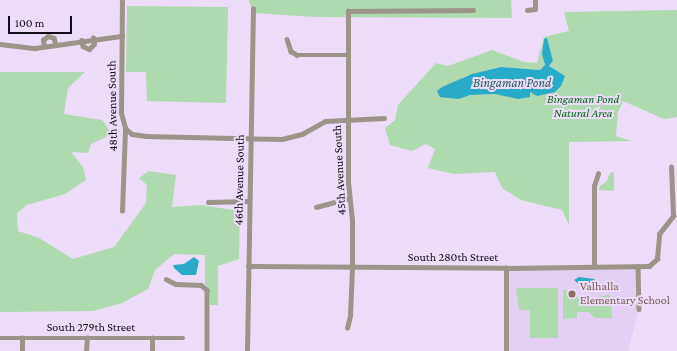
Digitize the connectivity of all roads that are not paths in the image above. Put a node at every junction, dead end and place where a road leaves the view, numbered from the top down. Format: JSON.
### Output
{"nodes":[{"id":1,"x":122,"y":0,"type":"edge"},
{"id":2,"x":535,"y":0,"type":"edge"},
{"id":3,"x":253,"y":9,"type":"dead end"},
{"id":4,"x":473,"y":10,"type":"dead end"},
{"id":5,"x":527,"y":10,"type":"dead end"},
{"id":6,"x":122,"y":36,"type":"junction"},
{"id":7,"x":93,"y":38,"type":"junction"},
{"id":8,"x":287,"y":39,"type":"dead end"},
{"id":9,"x":82,"y":40,"type":"junction"},
{"id":10,"x":0,"y":44,"type":"edge"},
{"id":11,"x":56,"y":45,"type":"junction"},
{"id":12,"x":44,"y":47,"type":"junction"},
{"id":13,"x":348,"y":55,"type":"junction"},
{"id":14,"x":384,"y":118,"type":"dead end"},
{"id":15,"x":348,"y":119,"type":"junction"},
{"id":16,"x":125,"y":128,"type":"junction"},
{"id":17,"x":250,"y":139,"type":"junction"},
{"id":18,"x":671,"y":167,"type":"dead end"},
{"id":19,"x":598,"y":174,"type":"dead end"},
{"id":20,"x":349,"y":198,"type":"junction"},
{"id":21,"x":208,"y":202,"type":"dead end"},
{"id":22,"x":249,"y":202,"type":"junction"},
{"id":23,"x":316,"y":207,"type":"dead end"},
{"id":24,"x":122,"y":211,"type":"dead end"},
{"id":25,"x":248,"y":266,"type":"junction"},
{"id":26,"x":638,"y":266,"type":"junction"},
{"id":27,"x":594,"y":267,"type":"junction"},
{"id":28,"x":352,"y":268,"type":"junction"},
{"id":29,"x":506,"y":268,"type":"junction"},
{"id":30,"x":166,"y":279,"type":"dead end"},
{"id":31,"x":639,"y":309,"type":"dead end"},
{"id":32,"x":347,"y":328,"type":"dead end"},
{"id":33,"x":0,"y":338,"type":"edge"},
{"id":34,"x":22,"y":338,"type":"junction"},
{"id":35,"x":87,"y":338,"type":"junction"},
{"id":36,"x":152,"y":338,"type":"junction"},
{"id":37,"x":183,"y":338,"type":"dead end"},
{"id":38,"x":22,"y":351,"type":"edge"},
{"id":39,"x":86,"y":351,"type":"edge"},
{"id":40,"x":152,"y":351,"type":"edge"},
{"id":41,"x":208,"y":351,"type":"edge"},
{"id":42,"x":247,"y":351,"type":"edge"},
{"id":43,"x":506,"y":351,"type":"edge"}],
"edges":[{"from":1,"to":6,"type":"street","name":"48th Avenue South"},
{"from":2,"to":5,"type":"street"},
{"from":3,"to":17,"type":"street","name":"46th Avenue South"},
{"from":4,"to":13,"type":"street","name":"45th Avenue South"},
{"from":6,"to":7,"type":"street"},
{"from":6,"to":16,"type":"street","name":"48th Avenue South"},
{"from":7,"to":9,"type":"street"},
{"from":7,"to":9,"type":"street"},
{"from":8,"to":13,"type":"street"},
{"from":9,"to":11,"type":"street"},
{"from":10,"to":12,"type":"street"},
{"from":11,"to":12,"type":"street"},
{"from":11,"to":12,"type":"street"},
{"from":13,"to":15,"type":"street","name":"45th Avenue South"},
{"from":14,"to":15,"type":"street"},
{"from":15,"to":17,"type":"street"},
{"from":15,"to":20,"type":"street","name":"45th Avenue South"},
{"from":16,"to":17,"type":"street"},
{"from":16,"to":24,"type":"street","name":"48th Avenue South"},
{"from":17,"to":22,"type":"street","name":"46th Avenue South"},
{"from":18,"to":26,"type":"street","name":"South 280th Street"},
{"from":19,"to":27,"type":"street"},
{"from":20,"to":23,"type":"street"},
{"from":20,"to":28,"type":"street","name":"45th Avenue South"},
{"from":21,"to":22,"type":"street"},
{"from":22,"to":25,"type":"street","name":"46th Avenue South"},
{"from":25,"to":28,"type":"street","name":"South 280th Street"},
{"from":25,"to":42,"type":"street","name":"46th Avenue South"},
{"from":26,"to":27,"type":"street","name":"South 280th Street"},
{"from":26,"to":31,"type":"street"},
{"from":27,"to":29,"type":"street","name":"South 280th Street"},
{"from":28,"to":29,"type":"street","name":"South 280th Street"},
{"from":28,"to":32,"type":"street","name":"45th Avenue South"},
{"from":29,"to":43,"type":"street"},
{"from":30,"to":41,"type":"street"},
{"from":33,"to":34,"type":"street","name":"South 279th Street"},
{"from":34,"to":35,"type":"street","name":"South 279th Street"},
{"from":34,"to":38,"type":"street"},
{"from":35,"to":36,"type":"street","name":"South 279th Street"},
{"from":35,"to":39,"type":"street"},
{"from":36,"to":37,"type":"street","name":"South 279th Street"},
{"from":36,"to":40,"type":"street"}]}
